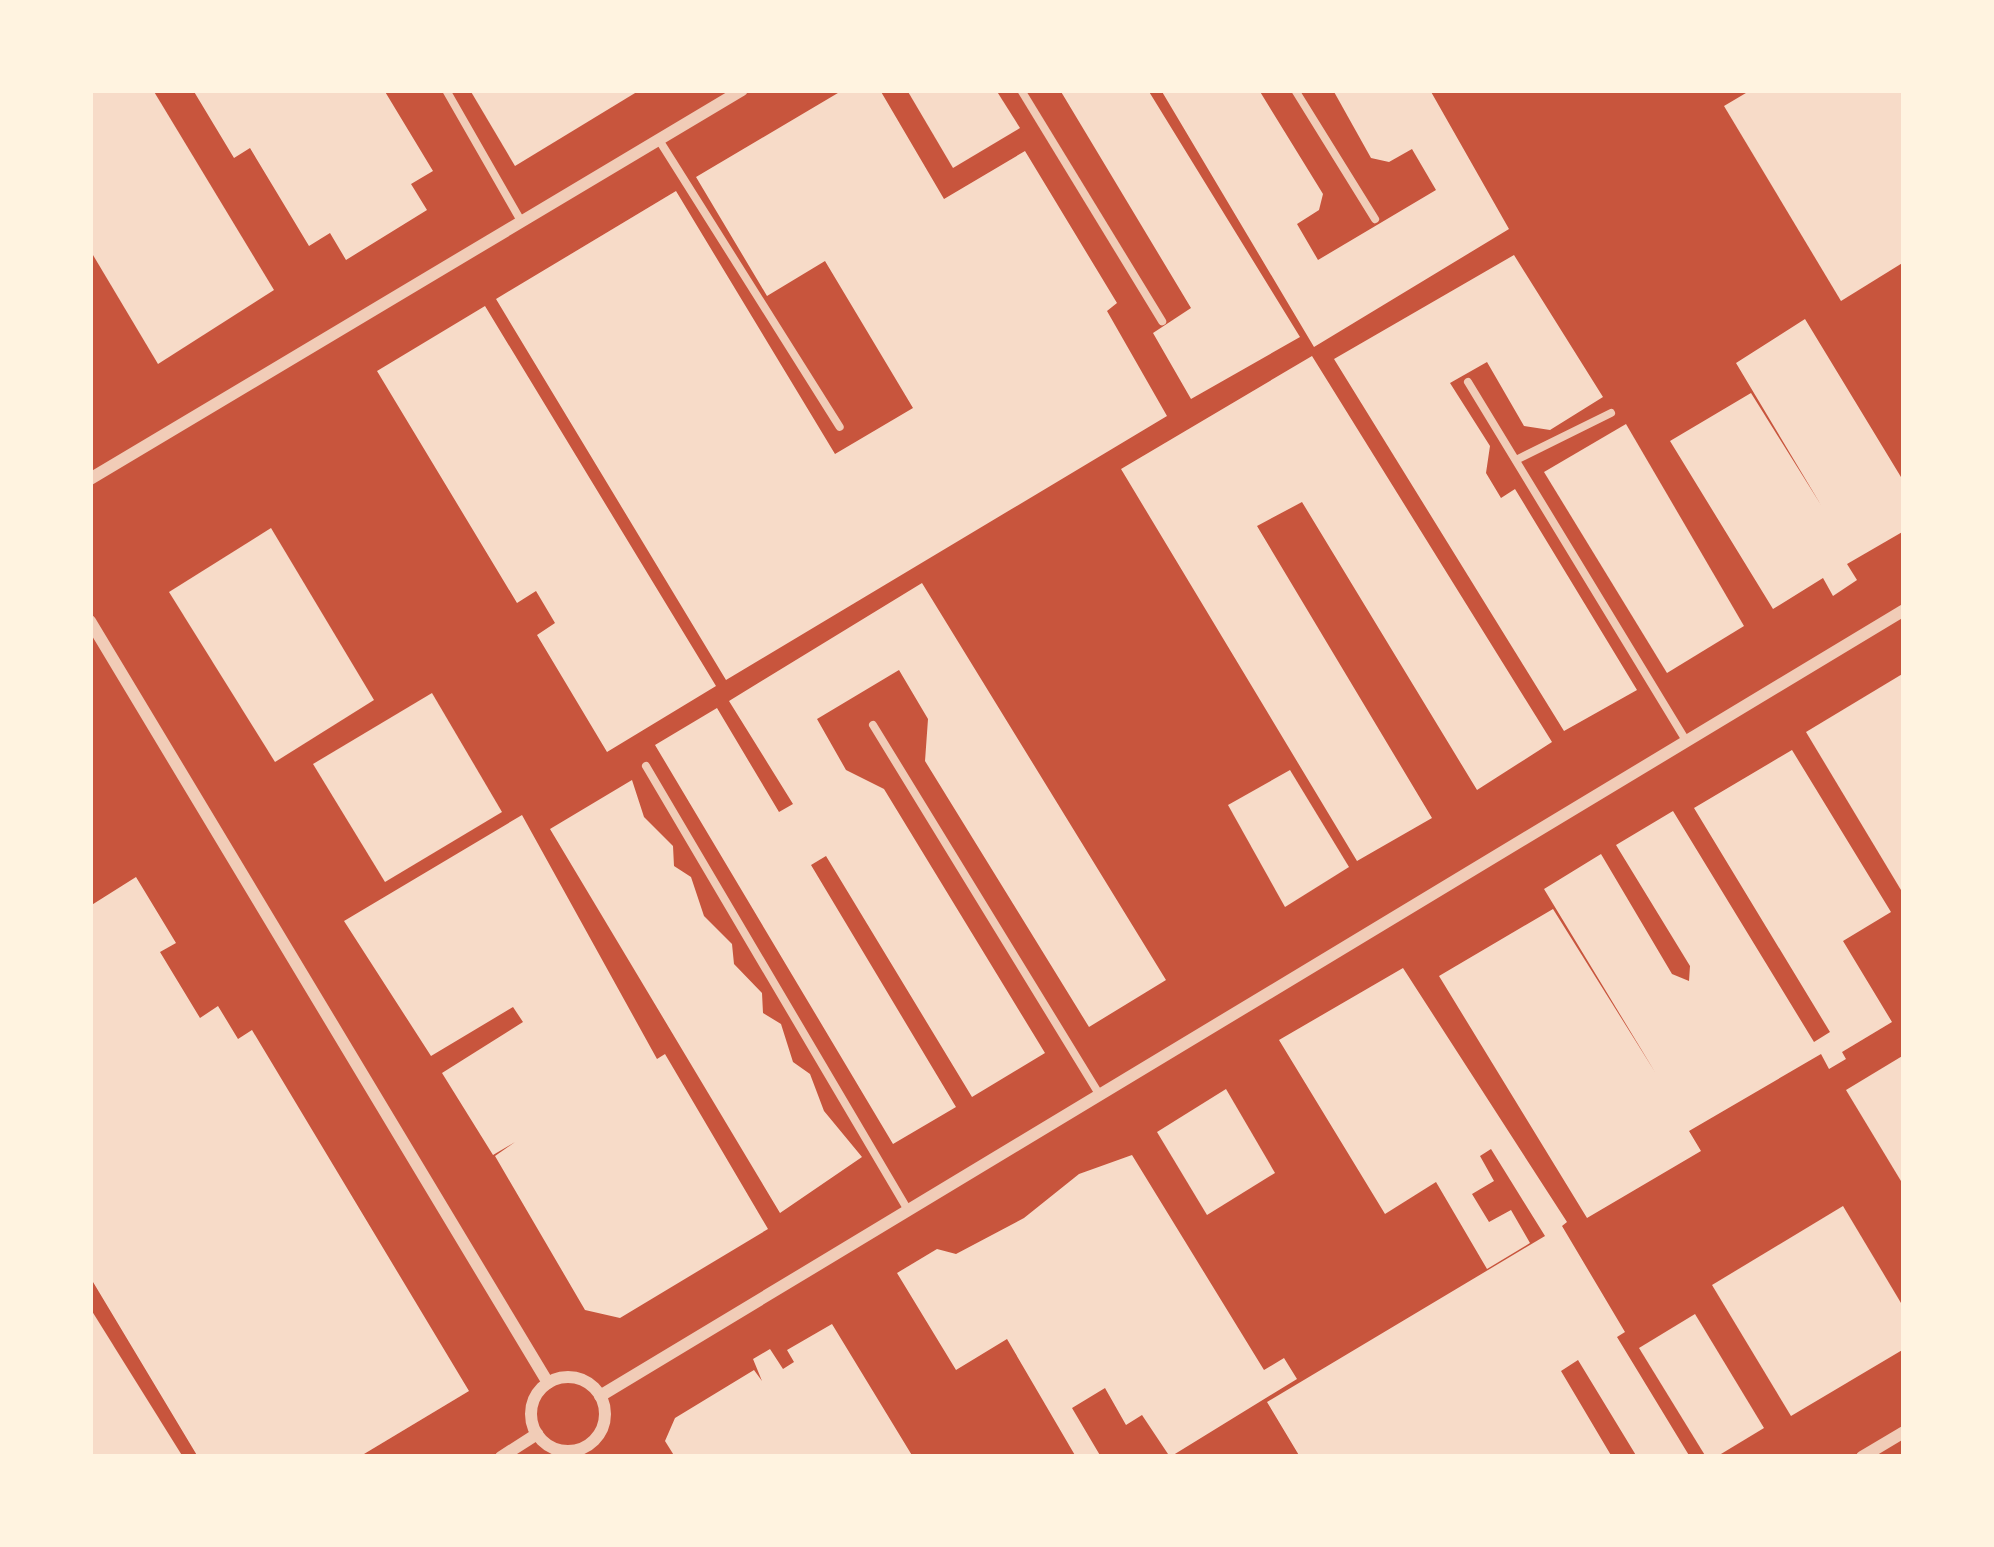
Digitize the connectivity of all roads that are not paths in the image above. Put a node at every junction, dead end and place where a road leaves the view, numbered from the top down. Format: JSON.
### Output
{"nodes":[{"id":1,"x":446,"y":90,"type":"edge"},
{"id":2,"x":742,"y":90,"type":"edge"},
{"id":3,"x":1021,"y":90,"type":"edge"},
{"id":4,"x":1295,"y":90,"type":"edge"},
{"id":5,"x":659,"y":140,"type":"junction"},
{"id":6,"x":1375,"y":219,"type":"dead end"},
{"id":7,"x":521,"y":221,"type":"junction"},
{"id":8,"x":1162,"y":322,"type":"dead end"},
{"id":9,"x":1468,"y":382,"type":"dead end"},
{"id":10,"x":1611,"y":413,"type":"dead end"},
{"id":11,"x":840,"y":427,"type":"dead end"},
{"id":12,"x":1516,"y":461,"type":"junction"},
{"id":13,"x":90,"y":479,"type":"edge"},
{"id":14,"x":1904,"y":610,"type":"edge"},
{"id":15,"x":90,"y":621,"type":"edge"},
{"id":16,"x":873,"y":725,"type":"dead end"},
{"id":17,"x":1687,"y":741,"type":"junction"},
{"id":18,"x":646,"y":766,"type":"dead end"},
{"id":19,"x":1100,"y":1095,"type":"junction"},
{"id":20,"x":909,"y":1211,"type":"junction"},
{"id":21,"x":548,"y":1383,"type":"junction"},
{"id":22,"x":600,"y":1396,"type":"junction"},
{"id":23,"x":1904,"y":1432,"type":"edge"},
{"id":24,"x":537,"y":1434,"type":"junction"},
{"id":25,"x":588,"y":1451,"type":"edge"},
{"id":26,"x":501,"y":1457,"type":"edge"},
{"id":27,"x":1862,"y":1457,"type":"edge"}],
"edges":[{"from":1,"to":7,"type":"lane"},
{"from":2,"to":5,"type":"street"},
{"from":3,"to":8,"type":"lane"},
{"from":4,"to":6,"type":"lane"},
{"from":5,"to":7,"type":"street"},
{"from":5,"to":11,"type":"lane"},
{"from":7,"to":13,"type":"street"},
{"from":9,"to":12,"type":"lane"},
{"from":10,"to":12,"type":"lane"},
{"from":12,"to":17,"type":"lane"},
{"from":14,"to":17,"type":"street"},
{"from":15,"to":21,"type":"street"},
{"from":16,"to":19,"type":"lane"},
{"from":17,"to":19,"type":"street"},
{"from":18,"to":20,"type":"lane"},
{"from":19,"to":20,"type":"street"},
{"from":20,"to":22,"type":"street"},
{"from":21,"to":22,"type":"street"},
{"from":21,"to":24,"type":"street"},
{"from":22,"to":25,"type":"street"},
{"from":23,"to":27,"type":"street"},
{"from":24,"to":25,"type":"street"},
{"from":24,"to":26,"type":"street"}]}
